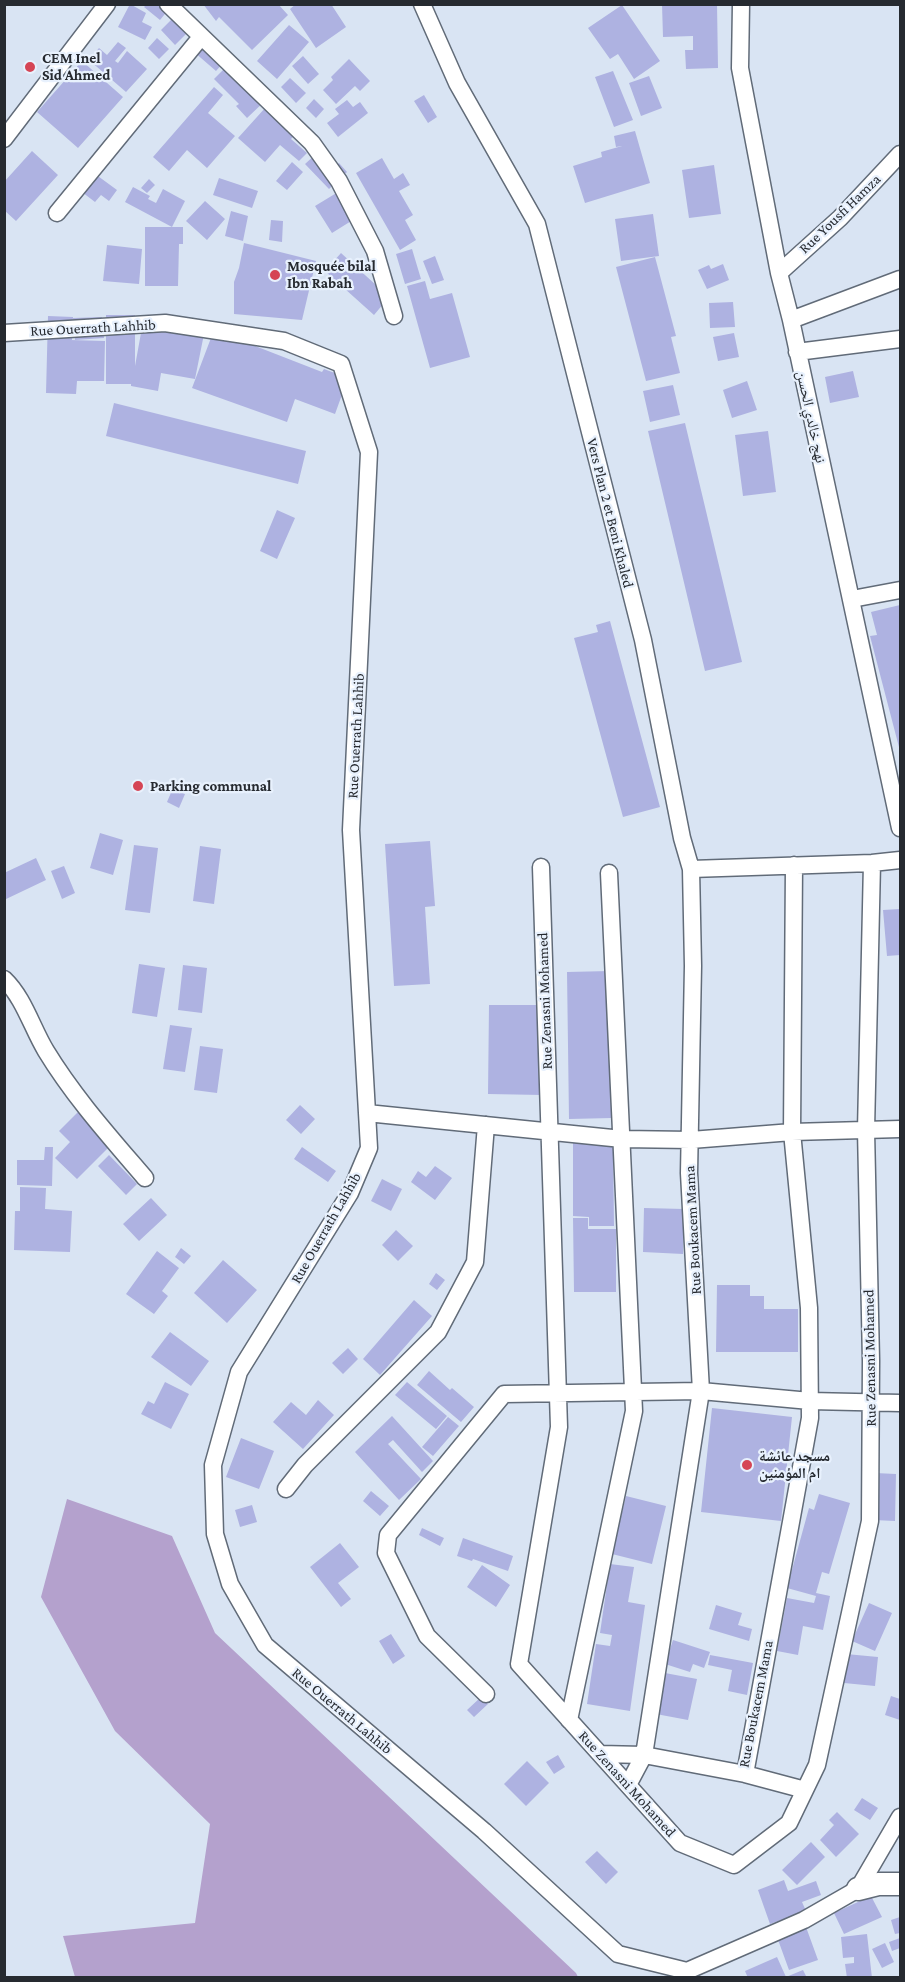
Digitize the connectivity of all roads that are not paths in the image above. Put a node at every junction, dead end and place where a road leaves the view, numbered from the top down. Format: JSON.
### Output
{"nodes":[{"id":1,"x":107,"y":4,"type":"edge"},
{"id":2,"x":168,"y":4,"type":"edge"},
{"id":3,"x":422,"y":4,"type":"edge"},
{"id":4,"x":741,"y":4,"type":"edge"},
{"id":5,"x":201,"y":37,"type":"junction"},
{"id":6,"x":4,"y":139,"type":"edge"},
{"id":7,"x":900,"y":154,"type":"edge"},
{"id":8,"x":57,"y":213,"type":"dead end"},
{"id":9,"x":779,"y":273,"type":"junction"},
{"id":10,"x":900,"y":279,"type":"edge"},
{"id":11,"x":394,"y":316,"type":"dead end"},
{"id":12,"x":791,"y":320,"type":"junction"},
{"id":13,"x":4,"y":333,"type":"edge"},
{"id":14,"x":900,"y":339,"type":"edge"},
{"id":15,"x":797,"y":352,"type":"junction"},
{"id":16,"x":900,"y":590,"type":"edge"},
{"id":17,"x":852,"y":599,"type":"junction"},
{"id":18,"x":900,"y":828,"type":"edge"},
{"id":19,"x":900,"y":860,"type":"edge"},
{"id":20,"x":872,"y":863,"type":"junction"},
{"id":21,"x":794,"y":865,"type":"junction"},
{"id":22,"x":541,"y":867,"type":"dead end"},
{"id":23,"x":691,"y":869,"type":"junction"},
{"id":24,"x":609,"y":873,"type":"dead end"},
{"id":25,"x":4,"y":979,"type":"edge"},
{"id":26,"x":367,"y":1113,"type":"junction"},
{"id":27,"x":486,"y":1125,"type":"junction"},
{"id":28,"x":900,"y":1129,"type":"edge"},
{"id":29,"x":549,"y":1130,"type":"junction"},
{"id":30,"x":866,"y":1130,"type":"junction"},
{"id":31,"x":792,"y":1132,"type":"junction"},
{"id":32,"x":622,"y":1139,"type":"junction"},
{"id":33,"x":691,"y":1140,"type":"junction"},
{"id":34,"x":145,"y":1178,"type":"dead end"},
{"id":35,"x":558,"y":1392,"type":"junction"},
{"id":36,"x":633,"y":1392,"type":"junction"},
{"id":37,"x":701,"y":1392,"type":"junction"},
{"id":38,"x":810,"y":1401,"type":"junction"},
{"id":39,"x":871,"y":1403,"type":"junction"},
{"id":40,"x":900,"y":1403,"type":"edge"},
{"id":41,"x":286,"y":1489,"type":"dead end"},
{"id":42,"x":486,"y":1694,"type":"dead end"},
{"id":43,"x":569,"y":1720,"type":"junction"},
{"id":44,"x":600,"y":1754,"type":"junction"},
{"id":45,"x":644,"y":1755,"type":"junction"},
{"id":46,"x":745,"y":1774,"type":"junction"},
{"id":47,"x":628,"y":1785,"type":"junction"},
{"id":48,"x":805,"y":1790,"type":"junction"},
{"id":49,"x":900,"y":1817,"type":"edge"},
{"id":50,"x":900,"y":1884,"type":"edge"},
{"id":51,"x":858,"y":1889,"type":"junction"}],
"edges":[{"from":1,"to":6,"type":"street"},
{"from":2,"to":5,"type":"street"},
{"from":3,"to":23,"type":"street","name":"Vers Plan 2 et Beni Khaled"},
{"from":4,"to":9,"type":"street","name":"نهج خالدي الحسن"},
{"from":5,"to":8,"type":"street"},
{"from":5,"to":11,"type":"street"},
{"from":7,"to":9,"type":"street","name":"Rue Yousfi Hamza"},
{"from":9,"to":12,"type":"street","name":"نهج خالدي الحسن"},
{"from":10,"to":12,"type":"street"},
{"from":12,"to":15,"type":"street","name":"نهج خالدي الحسن"},
{"from":13,"to":26,"type":"street","name":"Rue Ouerrath Lahhib"},
{"from":14,"to":15,"type":"street"},
{"from":15,"to":17,"type":"street","name":"نهج خالدي الحسن"},
{"from":16,"to":17,"type":"street"},
{"from":17,"to":18,"type":"street","name":"نهج خالدي الحسن"},
{"from":19,"to":20,"type":"street"},
{"from":20,"to":21,"type":"street"},
{"from":20,"to":30,"type":"street","name":"Rue Zenasni Mohamed"},
{"from":21,"to":23,"type":"street"},
{"from":21,"to":31,"type":"street","name":"Rue Boukacem Mama"},
{"from":22,"to":29,"type":"street","name":"Rue Zenasni Mohamed"},
{"from":23,"to":33,"type":"street","name":"Rue Boukacem Mama"},
{"from":24,"to":32,"type":"street"},
{"from":25,"to":34,"type":"street"},
{"from":26,"to":27,"type":"street"},
{"from":26,"to":51,"type":"street","name":"Rue Ouerrath Lahhib"},
{"from":27,"to":29,"type":"street"},
{"from":27,"to":41,"type":"street"},
{"from":28,"to":30,"type":"street"},
{"from":29,"to":32,"type":"street"},
{"from":29,"to":35,"type":"street","name":"Rue Zenasni Mohamed"},
{"from":30,"to":31,"type":"street"},
{"from":30,"to":39,"type":"street","name":"Rue Zenasni Mohamed"},
{"from":31,"to":33,"type":"street"},
{"from":31,"to":38,"type":"street","name":"Rue Boukacem Mama"},
{"from":32,"to":33,"type":"street"},
{"from":32,"to":36,"type":"street"},
{"from":33,"to":37,"type":"street","name":"Rue Boukacem Mama"},
{"from":35,"to":36,"type":"street"},
{"from":35,"to":42,"type":"street"},
{"from":35,"to":43,"type":"street","name":"Rue Zenasni Mohamed"},
{"from":36,"to":37,"type":"street"},
{"from":36,"to":43,"type":"street"},
{"from":37,"to":38,"type":"street"},
{"from":37,"to":45,"type":"street","name":"Rue Boukacem Mama"},
{"from":38,"to":39,"type":"street"},
{"from":38,"to":46,"type":"street","name":"Rue Boukacem Mama"},
{"from":39,"to":40,"type":"street"},
{"from":39,"to":48,"type":"street","name":"Rue Zenasni Mohamed"},
{"from":43,"to":44,"type":"street","name":"Rue Zenasni Mohamed"},
{"from":44,"to":45,"type":"street"},
{"from":44,"to":47,"type":"street","name":"Rue Zenasni Mohamed"},
{"from":45,"to":46,"type":"street","name":"Rue Boukacem Mama"},
{"from":45,"to":47,"type":"street"},
{"from":46,"to":48,"type":"street"},
{"from":47,"to":48,"type":"street","name":"Rue Zenasni Mohamed"},
{"from":49,"to":51,"type":"street"},
{"from":50,"to":51,"type":"street"}]}
